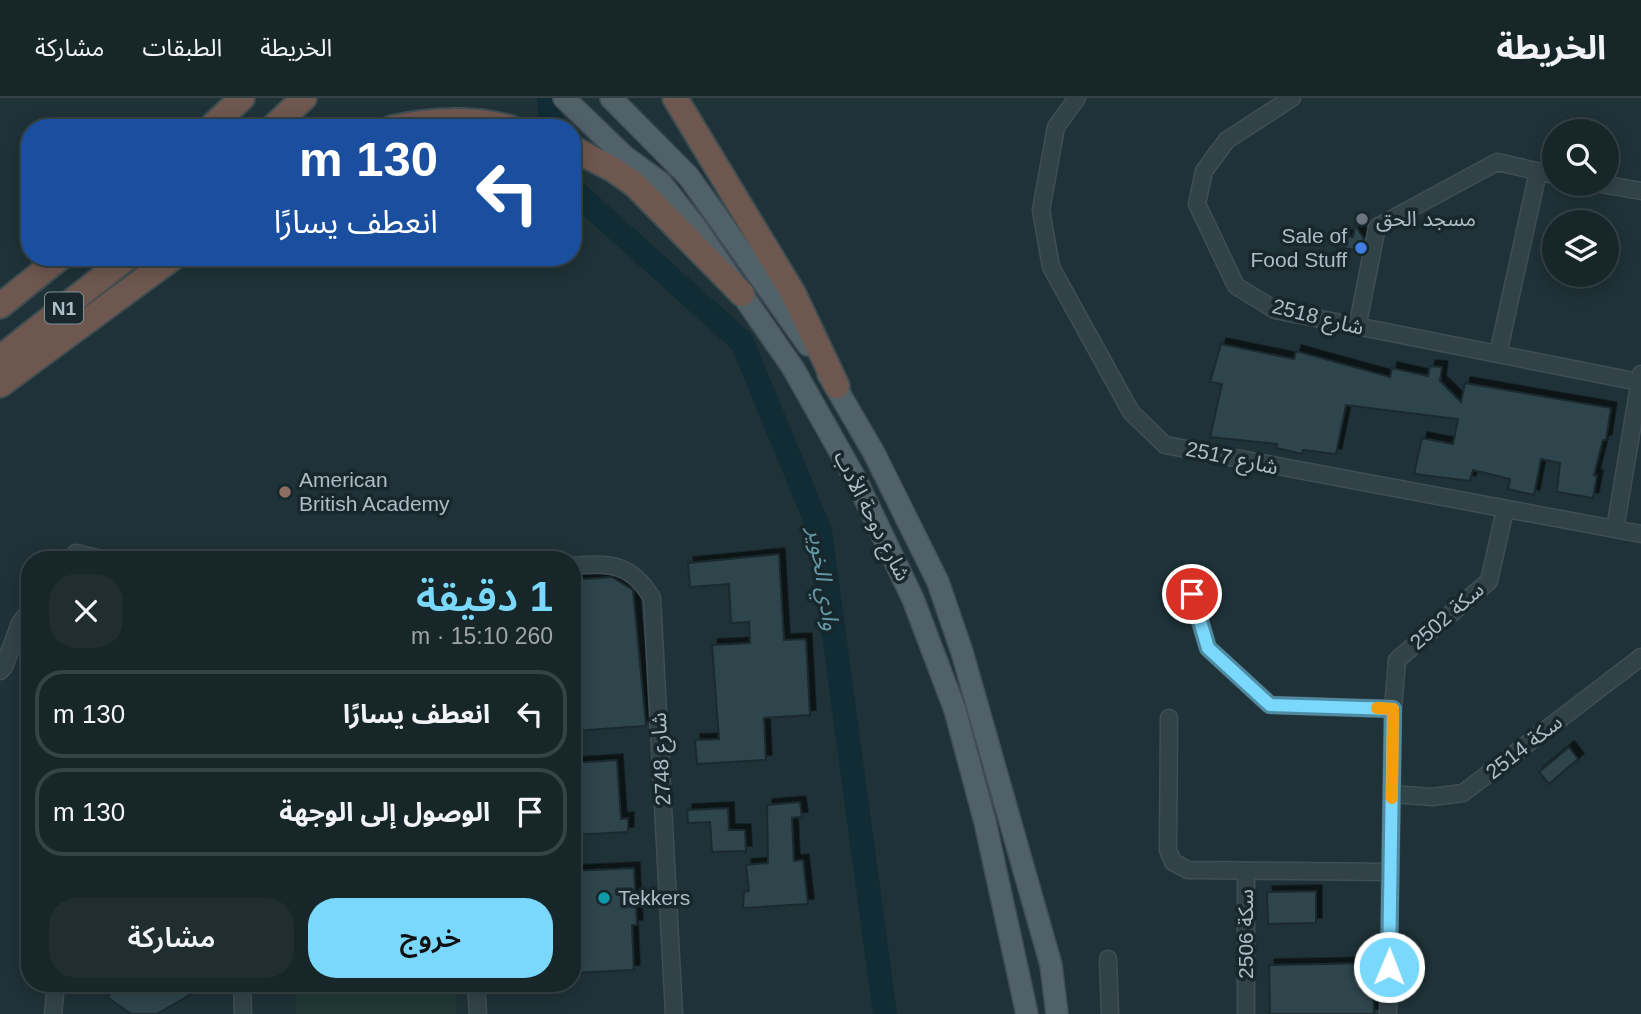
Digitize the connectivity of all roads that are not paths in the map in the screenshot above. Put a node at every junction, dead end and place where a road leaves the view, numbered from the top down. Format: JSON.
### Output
{"nodes":[{"id":1,"x":242,"y":98,"type":"edge"},
{"id":2,"x":304,"y":98,"type":"edge"},
{"id":3,"x":564,"y":98,"type":"edge"},
{"id":4,"x":611,"y":98,"type":"edge"},
{"id":5,"x":675,"y":98,"type":"edge"},
{"id":6,"x":1077,"y":98,"type":"edge"},
{"id":7,"x":1292,"y":98,"type":"edge"},
{"id":8,"x":220,"y":119,"type":"edge"},
{"id":9,"x":282,"y":119,"type":"edge"},
{"id":10,"x":581,"y":153,"type":"edge"},
{"id":11,"x":1542,"y":172,"type":"edge"},
{"id":12,"x":1619,"y":187,"type":"edge"},
{"id":13,"x":1542,"y":188,"type":"edge"},
{"id":14,"x":1641,"y":191,"type":"edge"},
{"id":15,"x":50,"y":266,"type":"edge"},
{"id":16,"x":117,"y":266,"type":"edge"},
{"id":17,"x":162,"y":266,"type":"edge"},
{"id":18,"x":742,"y":294,"type":"junction"},
{"id":19,"x":0,"y":306,"type":"edge"},
{"id":20,"x":1357,"y":328,"type":"junction"},
{"id":21,"x":1498,"y":354,"type":"junction"},
{"id":22,"x":0,"y":358,"type":"edge"},
{"id":23,"x":1640,"y":378,"type":"edge"},
{"id":24,"x":0,"y":385,"type":"edge"},
{"id":25,"x":837,"y":386,"type":"junction"},
{"id":26,"x":1505,"y":510,"type":"junction"},
{"id":27,"x":1615,"y":529,"type":"junction"},
{"id":28,"x":1641,"y":534,"type":"edge"},
{"id":29,"x":581,"y":565,"type":"edge"},
{"id":30,"x":1192,"y":594,"type":"dead end"},
{"id":31,"x":21,"y":622,"type":"edge"},
{"id":32,"x":1641,"y":657,"type":"edge"},
{"id":33,"x":0,"y":671,"type":"edge"},
{"id":34,"x":1393,"y":709,"type":"junction"},
{"id":35,"x":1169,"y":718,"type":"dead end"},
{"id":36,"x":1392,"y":794,"type":"junction"},
{"id":37,"x":1246,"y":872,"type":"junction"},
{"id":38,"x":1390,"y":873,"type":"junction"},
{"id":39,"x":1108,"y":959,"type":"dead end"},
{"id":40,"x":55,"y":992,"type":"edge"},
{"id":41,"x":242,"y":992,"type":"edge"},
{"id":42,"x":477,"y":992,"type":"edge"},
{"id":43,"x":53,"y":1014,"type":"edge"},
{"id":44,"x":243,"y":1014,"type":"edge"},
{"id":45,"x":478,"y":1014,"type":"edge"},
{"id":46,"x":674,"y":1014,"type":"edge"},
{"id":47,"x":1027,"y":1014,"type":"edge"},
{"id":48,"x":1057,"y":1014,"type":"edge"},
{"id":49,"x":1110,"y":1014,"type":"edge"},
{"id":50,"x":1246,"y":1014,"type":"edge"},
{"id":51,"x":1388,"y":1014,"type":"edge"}],
"edges":[{"from":1,"to":8,"type":"highway"},
{"from":2,"to":9,"type":"highway"},
{"from":3,"to":18,"type":"main road","name":"شارع دوحة الأدب"},
{"from":4,"to":25,"type":"main road","name":"شارع دوحة الأدب"},
{"from":5,"to":25,"type":"highway"},
{"from":6,"to":26,"type":"street","name":"2517 شارع"},
{"from":7,"to":20,"type":"street","name":"2518 شارع"},
{"from":10,"to":18,"type":"highway"},
{"from":11,"to":20,"type":"street"},
{"from":12,"to":14,"type":"street"},
{"from":13,"to":21,"type":"street"},
{"from":15,"to":19,"type":"highway","number":"N1"},
{"from":16,"to":22,"type":"highway","number":"N1"},
{"from":17,"to":24,"type":"highway"},
{"from":18,"to":47,"type":"main road","name":"شارع دوحة الأدب"},
{"from":20,"to":21,"type":"street","name":"2518 شارع"},
{"from":21,"to":23,"type":"street","name":"2518 شارع"},
{"from":23,"to":27,"type":"street","name":"2518 شارع"},
{"from":25,"to":48,"type":"main road","name":"شارع دوحة الأدب"},
{"from":26,"to":27,"type":"street","name":"2517 شارع"},
{"from":26,"to":34,"type":"street","name":"2502 سكة"},
{"from":27,"to":28,"type":"street","name":"2517 شارع"},
{"from":29,"to":46,"type":"street","name":"شارع 2748"},
{"from":30,"to":34,"type":"street"},
{"from":31,"to":33,"type":"street"},
{"from":32,"to":36,"type":"street","name":"سكة 2514"},
{"from":34,"to":36,"type":"street","name":"2502 سكة"},
{"from":35,"to":37,"type":"street"},
{"from":36,"to":38,"type":"street","name":"2502 سكة"},
{"from":37,"to":38,"type":"street","name":"سكة 2506"},
{"from":37,"to":50,"type":"street","name":"سكة 2506"},
{"from":38,"to":51,"type":"street","name":"2502 سكة"},
{"from":39,"to":49,"type":"street"},
{"from":40,"to":43,"type":"street"},
{"from":41,"to":44,"type":"street"},
{"from":42,"to":45,"type":"street"}]}
